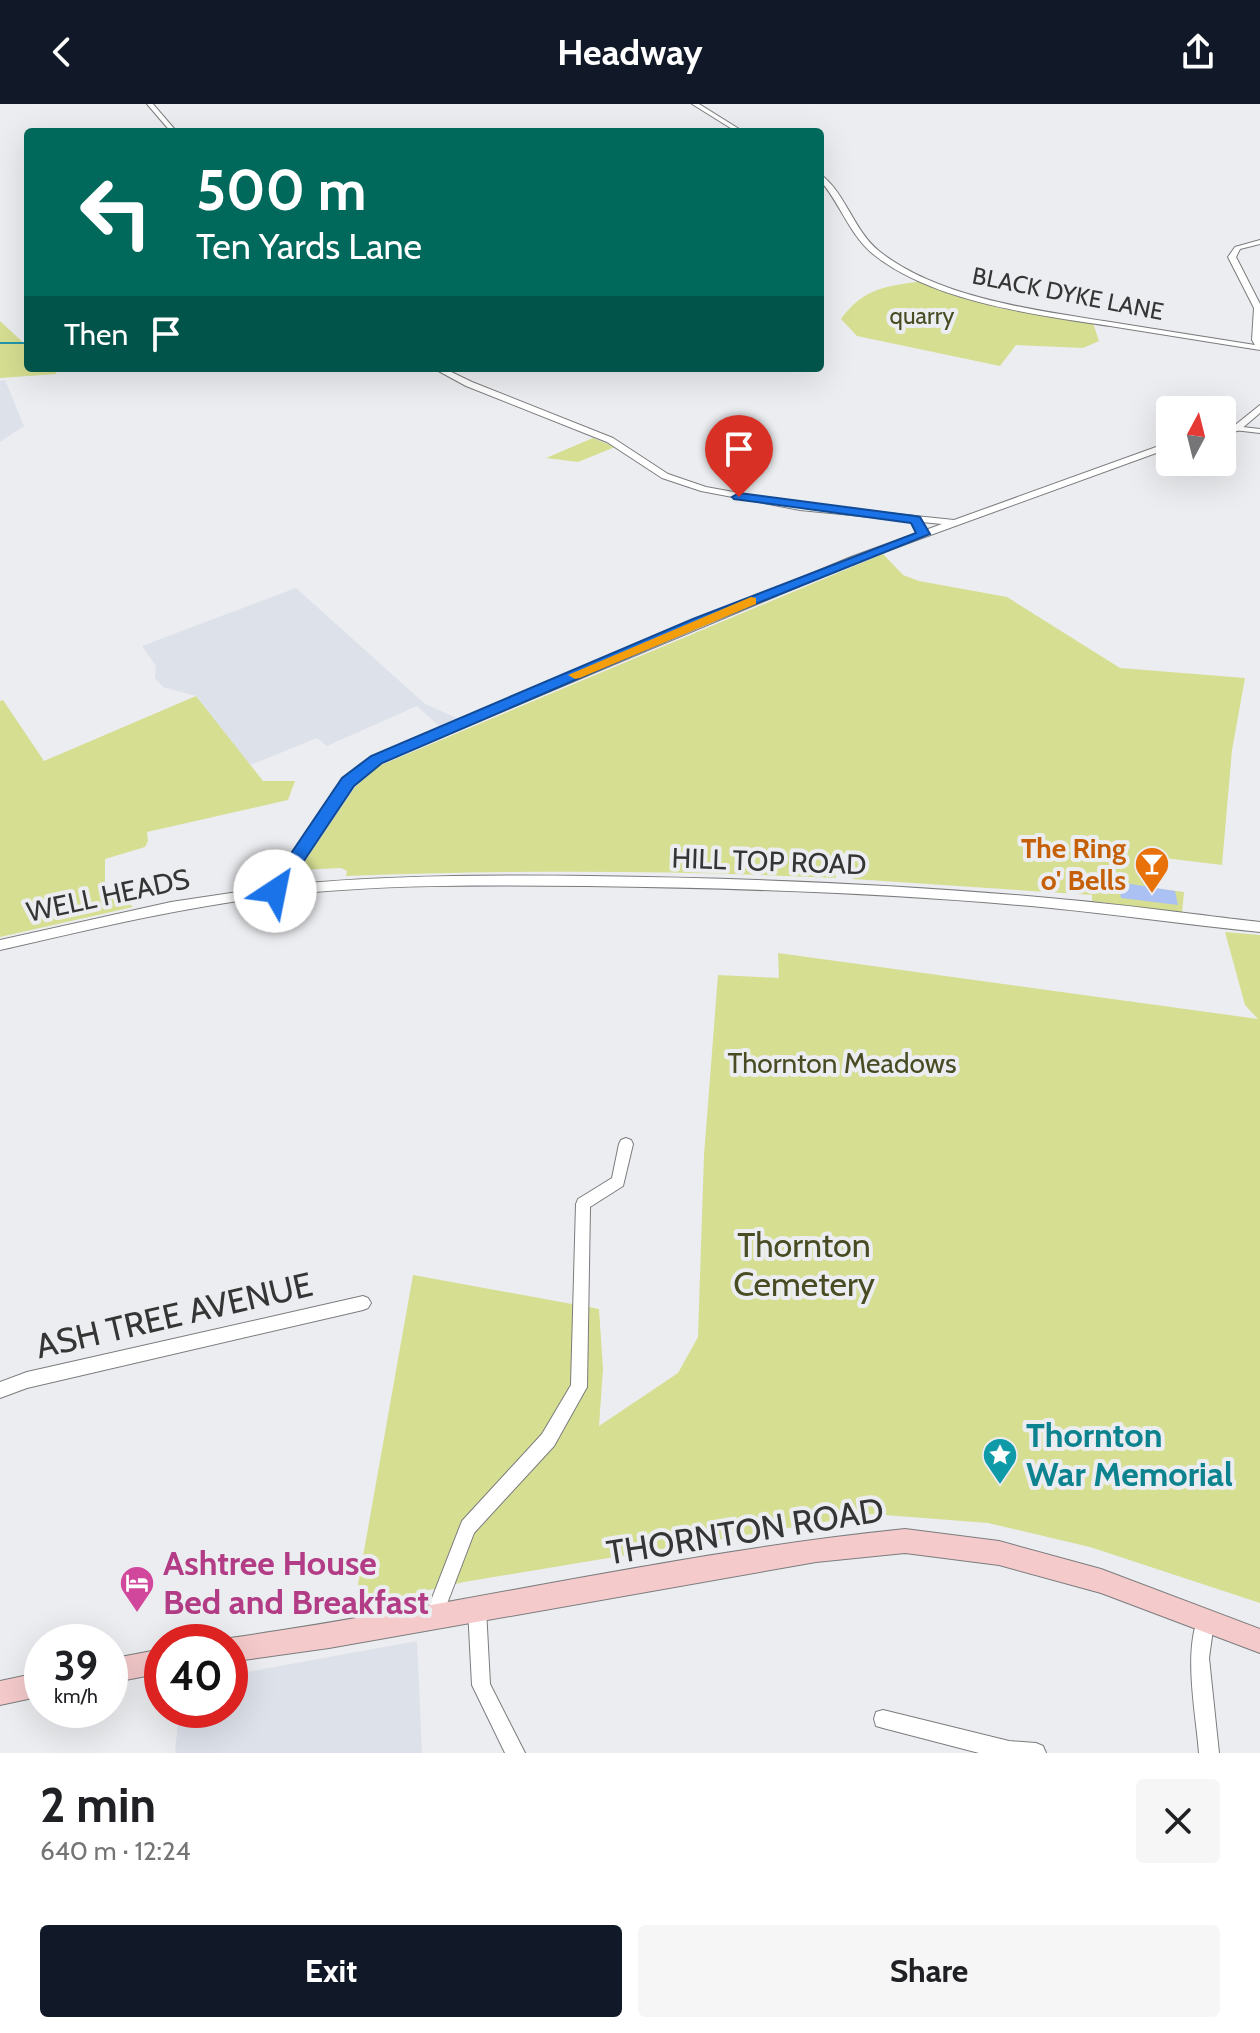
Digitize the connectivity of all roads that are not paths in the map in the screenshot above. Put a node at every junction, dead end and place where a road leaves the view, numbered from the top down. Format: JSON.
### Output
{"nodes":[{"id":1,"x":150,"y":104,"type":"edge"},
{"id":2,"x":695,"y":104,"type":"edge"},
{"id":3,"x":171,"y":128,"type":"edge"},
{"id":4,"x":734,"y":128,"type":"edge"},
{"id":5,"x":824,"y":182,"type":"edge"},
{"id":6,"x":1260,"y":242,"type":"edge"},
{"id":7,"x":1260,"y":348,"type":"edge"},
{"id":8,"x":445,"y":372,"type":"edge"},
{"id":9,"x":1260,"y":408,"type":"edge"},
{"id":10,"x":1237,"y":428,"type":"joint"},
{"id":11,"x":1260,"y":431,"type":"edge"},
{"id":12,"x":1156,"y":450,"type":"edge"},
{"id":13,"x":915,"y":520,"type":"junction"},
{"id":14,"x":954,"y":522,"type":"junction"},
{"id":15,"x":924,"y":534,"type":"junction"},
{"id":16,"x":275,"y":891,"type":"junction"},
{"id":17,"x":1260,"y":927,"type":"edge"},
{"id":18,"x":0,"y":945,"type":"edge"},
{"id":19,"x":626,"y":1144,"type":"dead end"},
{"id":20,"x":363,"y":1303,"type":"dead end"},
{"id":21,"x":0,"y":1390,"type":"edge"},
{"id":22,"x":477,"y":1609,"type":"junction"},
{"id":23,"x":434,"y":1616,"type":"junction"},
{"id":24,"x":1205,"y":1622,"type":"junction"},
{"id":25,"x":1260,"y":1641,"type":"edge"},
{"id":26,"x":248,"y":1647,"type":"edge"},
{"id":27,"x":24,"y":1688,"type":"edge"},
{"id":28,"x":0,"y":1693,"type":"edge"},
{"id":29,"x":883,"y":1719,"type":"dead end"},
{"id":30,"x":1009,"y":1752,"type":"edge"},
{"id":31,"x":516,"y":1753,"type":"edge"},
{"id":32,"x":1036,"y":1753,"type":"edge"},
{"id":33,"x":1209,"y":1753,"type":"edge"}],
"edges":[{"from":1,"to":3,"type":"street"},
{"from":2,"to":4,"type":"street"},
{"from":5,"to":7,"type":"street","name":"BLACK DYKE LANE"},
{"from":6,"to":7,"type":"street"},
{"from":8,"to":13,"type":"street"},
{"from":9,"to":10,"type":"street"},
{"from":10,"to":11,"type":"street"},
{"from":12,"to":14,"type":"street"},
{"from":13,"to":14,"type":"street"},
{"from":13,"to":15,"type":"street"},
{"from":14,"to":15,"type":"street"},
{"from":15,"to":16,"type":"street"},
{"from":16,"to":17,"type":"street","name":"HILL TOP ROAD"},
{"from":16,"to":18,"type":"street","name":"WELL HEADS"},
{"from":19,"to":23,"type":"street"},
{"from":20,"to":21,"type":"street","name":"ASH TREE AVENUE"},
{"from":22,"to":23,"type":"main road","name":"THORNTON ROAD"},
{"from":22,"to":24,"type":"main road","name":"THORNTON ROAD"},
{"from":22,"to":31,"type":"street"},
{"from":23,"to":26,"type":"main road","name":"THORNTON ROAD"},
{"from":24,"to":25,"type":"main road","name":"THORNTON ROAD"},
{"from":24,"to":33,"type":"street"},
{"from":27,"to":28,"type":"main road"},
{"from":29,"to":30,"type":"street"},
{"from":30,"to":32,"type":"street"}]}
